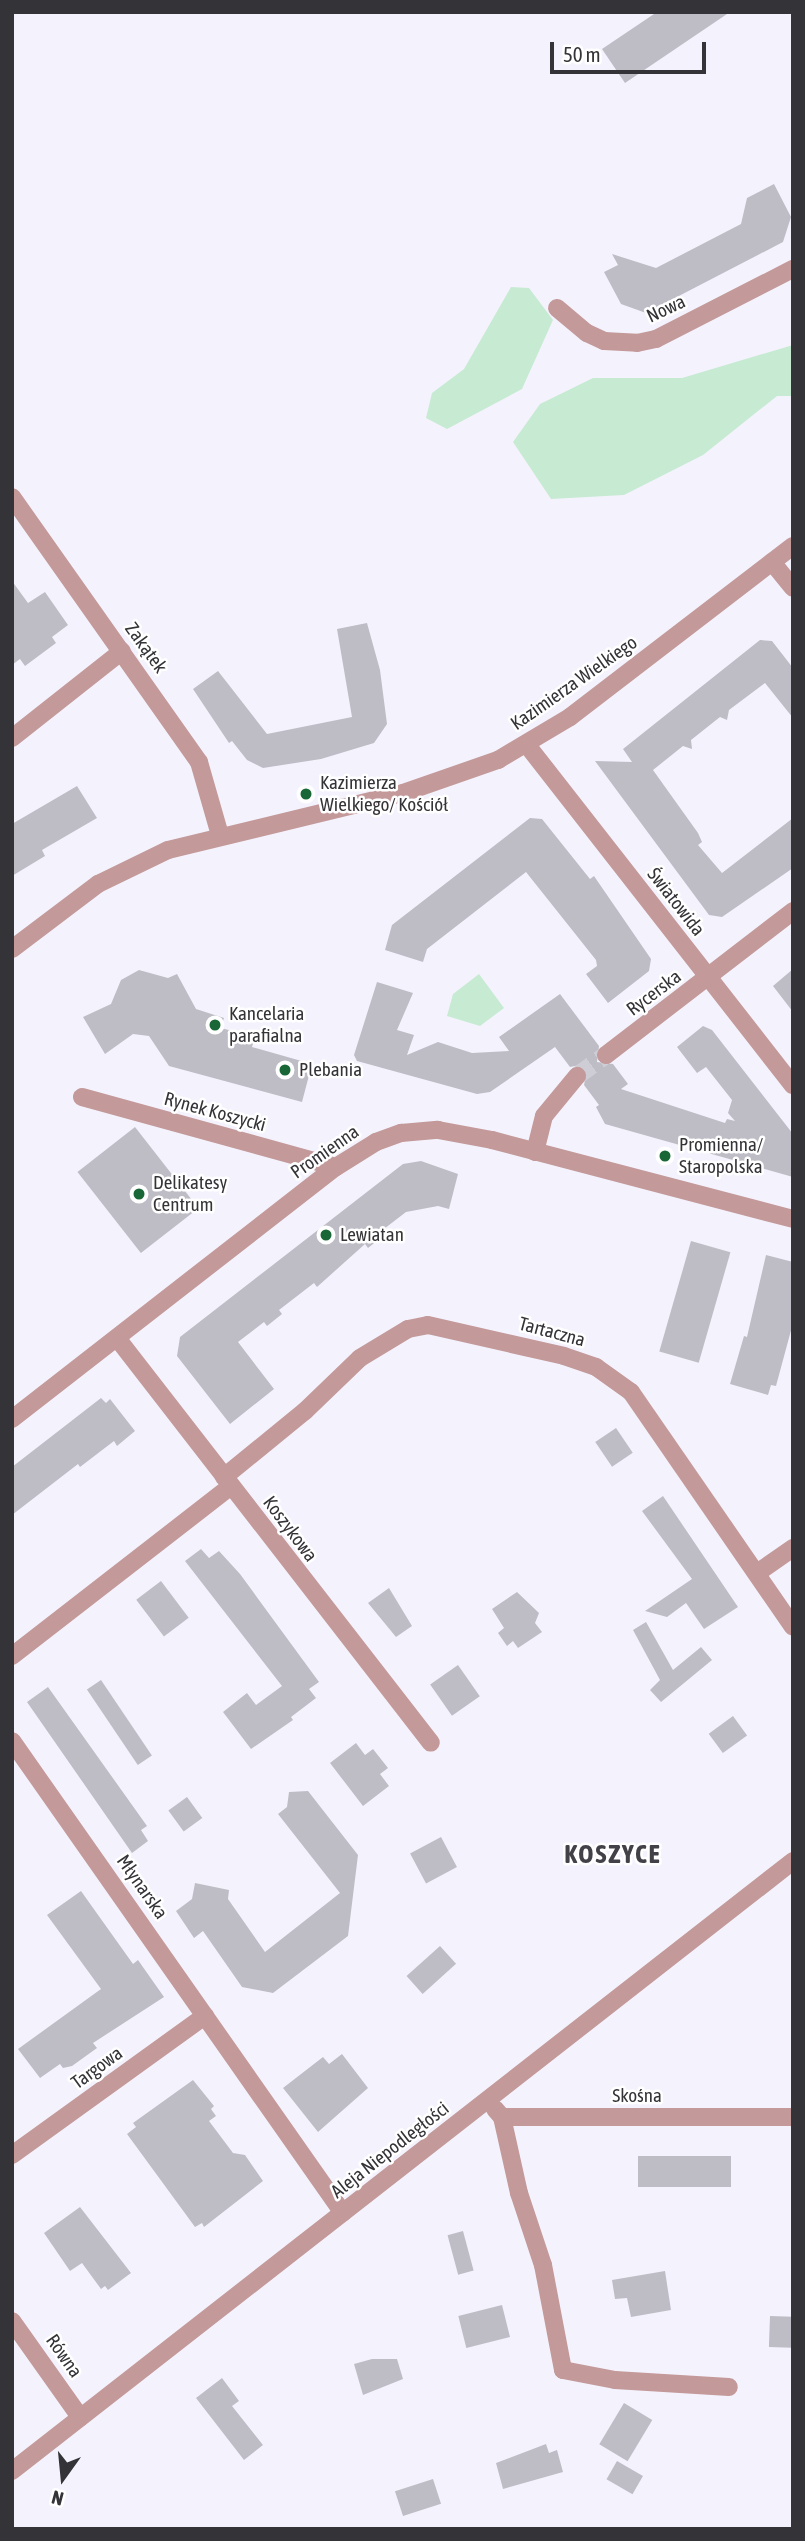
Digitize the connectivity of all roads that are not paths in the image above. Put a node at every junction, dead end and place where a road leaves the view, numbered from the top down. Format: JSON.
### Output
{"nodes":[{"id":1,"x":793,"y":269,"type":"edge"},
{"id":2,"x":557,"y":308,"type":"dead end"},
{"id":3,"x":12,"y":497,"type":"edge"},
{"id":4,"x":793,"y":546,"type":"edge"},
{"id":5,"x":772,"y":562,"type":"junction"},
{"id":6,"x":793,"y":588,"type":"edge"},
{"id":7,"x":122,"y":651,"type":"junction"},
{"id":8,"x":12,"y":738,"type":"edge"},
{"id":9,"x":527,"y":744,"type":"junction"},
{"id":10,"x":220,"y":835,"type":"junction"},
{"id":11,"x":793,"y":912,"type":"edge"},
{"id":12,"x":12,"y":949,"type":"edge"},
{"id":13,"x":708,"y":978,"type":"junction"},
{"id":14,"x":606,"y":1055,"type":"tunnel mouth"},
{"id":15,"x":577,"y":1076,"type":"tunnel mouth"},
{"id":16,"x":793,"y":1086,"type":"edge"},
{"id":17,"x":82,"y":1097,"type":"dead end"},
{"id":18,"x":535,"y":1152,"type":"junction"},
{"id":19,"x":336,"y":1167,"type":"junction"},
{"id":20,"x":793,"y":1207,"type":"edge"},
{"id":21,"x":768,"y":1210,"type":"junction"},
{"id":22,"x":793,"y":1219,"type":"edge"},
{"id":23,"x":117,"y":1338,"type":"junction"},
{"id":24,"x":12,"y":1419,"type":"edge"},
{"id":25,"x":227,"y":1482,"type":"junction"},
{"id":26,"x":793,"y":1548,"type":"edge"},
{"id":27,"x":757,"y":1573,"type":"junction"},
{"id":28,"x":793,"y":1627,"type":"edge"},
{"id":29,"x":12,"y":1656,"type":"edge"},
{"id":30,"x":12,"y":1741,"type":"edge"},
{"id":31,"x":431,"y":1743,"type":"dead end"},
{"id":32,"x":793,"y":1861,"type":"edge"},
{"id":33,"x":205,"y":2016,"type":"junction"},
{"id":34,"x":488,"y":2101,"type":"junction"},
{"id":35,"x":502,"y":2117,"type":"junction"},
{"id":36,"x":793,"y":2117,"type":"edge"},
{"id":37,"x":12,"y":2155,"type":"edge"},
{"id":38,"x":343,"y":2213,"type":"junction"},
{"id":39,"x":12,"y":2321,"type":"edge"},
{"id":40,"x":729,"y":2387,"type":"dead end"},
{"id":41,"x":80,"y":2417,"type":"junction"},
{"id":42,"x":12,"y":2471,"type":"edge"}],
"edges":[{"from":1,"to":2,"type":"street","name":"Nowa"},
{"from":3,"to":7,"type":"street","name":"Zakątek"},
{"from":4,"to":5,"type":"street","name":"Kazimierza Wielkiego"},
{"from":5,"to":6,"type":"street"},
{"from":5,"to":9,"type":"street","name":"Kazimierza Wielkiego"},
{"from":7,"to":8,"type":"street"},
{"from":7,"to":10,"type":"street","name":"Zakątek"},
{"from":9,"to":10,"type":"street","name":"Kazimierza Wielkiego"},
{"from":9,"to":13,"type":"street","name":"Światowida"},
{"from":10,"to":12,"type":"street","name":"Kazimierza Wielkiego"},
{"from":11,"to":13,"type":"street","name":"Rycerska"},
{"from":13,"to":14,"type":"street","name":"Rycerska"},
{"from":13,"to":16,"type":"street","name":"Światowida"},
{"from":15,"to":18,"type":"street"},
{"from":17,"to":19,"type":"street","name":"Rynek Koszycki"},
{"from":18,"to":19,"type":"street","name":"Promienna"},
{"from":18,"to":21,"type":"street","name":"Promienna"},
{"from":19,"to":23,"type":"street","name":"Promienna"},
{"from":20,"to":21,"type":"street","name":"Promienna"},
{"from":21,"to":22,"type":"street","name":"Promienna"},
{"from":23,"to":24,"type":"street","name":"Promienna"},
{"from":23,"to":25,"type":"street","name":"Koszykowa"},
{"from":25,"to":27,"type":"street","name":"Tartaczna"},
{"from":25,"to":29,"type":"street"},
{"from":25,"to":31,"type":"street","name":"Koszykowa"},
{"from":26,"to":27,"type":"street"},
{"from":27,"to":28,"type":"street","name":"Tartaczna"},
{"from":30,"to":33,"type":"street","name":"Młynarska"},
{"from":32,"to":34,"type":"street","name":"Aleja Niepodległości"},
{"from":33,"to":37,"type":"street","name":"Targowa"},
{"from":33,"to":38,"type":"street","name":"Młynarska"},
{"from":34,"to":35,"type":"street"},
{"from":34,"to":38,"type":"street","name":"Aleja Niepodległości"},
{"from":35,"to":36,"type":"street","name":"Skośna"},
{"from":35,"to":40,"type":"street"},
{"from":38,"to":41,"type":"street","name":"Aleja Niepodległości"},
{"from":39,"to":41,"type":"street","name":"Równa"},
{"from":41,"to":42,"type":"street","name":"Aleja Niepodległości"}]}
